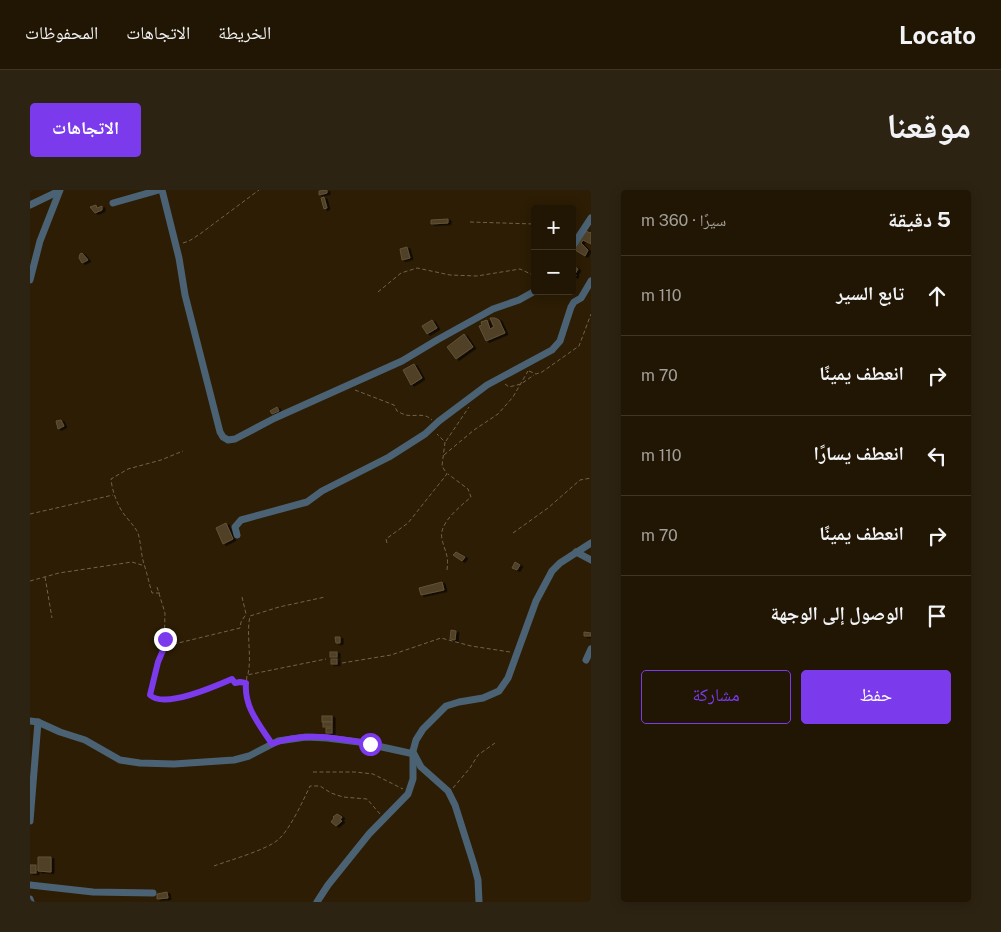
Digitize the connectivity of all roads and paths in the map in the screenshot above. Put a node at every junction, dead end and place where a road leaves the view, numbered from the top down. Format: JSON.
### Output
{"nodes":[{"id":1,"x":59,"y":190,"type":"edge"},
{"id":2,"x":161,"y":190,"type":"edge"},
{"id":3,"x":259,"y":190,"type":"edge"},
{"id":4,"x":113,"y":203,"type":"dead end"},
{"id":5,"x":30,"y":205,"type":"edge"},
{"id":6,"x":591,"y":218,"type":"edge"},
{"id":7,"x":470,"y":222,"type":"dead end"},
{"id":8,"x":531,"y":224,"type":"edge"},
{"id":9,"x":576,"y":241,"type":"edge"},
{"id":10,"x":175,"y":243,"type":"junction"},
{"id":11,"x":531,"y":274,"type":"edge"},
{"id":12,"x":30,"y":280,"type":"edge"},
{"id":13,"x":591,"y":281,"type":"edge"},
{"id":14,"x":378,"y":292,"type":"dead end"},
{"id":15,"x":531,"y":293,"type":"edge"},
{"id":16,"x":591,"y":314,"type":"edge"},
{"id":17,"x":532,"y":361,"type":"junction"},
{"id":18,"x":528,"y":371,"type":"junction"},
{"id":19,"x":536,"y":374,"type":"junction"},
{"id":20,"x":498,"y":379,"type":"junction"},
{"id":21,"x":521,"y":384,"type":"junction"},
{"id":22,"x":349,"y":385,"type":"junction"},
{"id":23,"x":469,"y":406,"type":"dead end"},
{"id":24,"x":432,"y":427,"type":"junction"},
{"id":25,"x":445,"y":442,"type":"junction"},
{"id":26,"x":183,"y":451,"type":"dead end"},
{"id":27,"x":444,"y":456,"type":"junction"},
{"id":28,"x":447,"y":474,"type":"junction"},
{"id":29,"x":591,"y":478,"type":"edge"},
{"id":30,"x":114,"y":494,"type":"junction"},
{"id":31,"x":30,"y":514,"type":"edge"},
{"id":32,"x":513,"y":534,"type":"dead end"},
{"id":33,"x":237,"y":535,"type":"dead end"},
{"id":34,"x":387,"y":543,"type":"dead end"},
{"id":35,"x":591,"y":543,"type":"edge"},
{"id":36,"x":576,"y":552,"type":"junction"},
{"id":37,"x":591,"y":560,"type":"edge"},
{"id":38,"x":145,"y":566,"type":"junction"},
{"id":39,"x":447,"y":570,"type":"dead end"},
{"id":40,"x":45,"y":577,"type":"junction"},
{"id":41,"x":30,"y":581,"type":"edge"},
{"id":42,"x":157,"y":587,"type":"dead end"},
{"id":43,"x":160,"y":593,"type":"junction"},
{"id":44,"x":242,"y":597,"type":"dead end"},
{"id":45,"x":325,"y":597,"type":"dead end"},
{"id":46,"x":52,"y":618,"type":"dead end"},
{"id":47,"x":164,"y":648,"type":"junction"},
{"id":48,"x":591,"y":649,"type":"edge"},
{"id":49,"x":516,"y":653,"type":"junction"},
{"id":50,"x":326,"y":658,"type":"dead end"},
{"id":51,"x":586,"y":660,"type":"dead end"},
{"id":52,"x":342,"y":663,"type":"dead end"},
{"id":53,"x":248,"y":675,"type":"junction"},
{"id":54,"x":246,"y":683,"type":"junction"},
{"id":55,"x":30,"y":721,"type":"edge"},
{"id":56,"x":38,"y":722,"type":"junction"},
{"id":57,"x":494,"y":743,"type":"dead end"},
{"id":58,"x":272,"y":744,"type":"junction"},
{"id":59,"x":414,"y":754,"type":"junction"},
{"id":60,"x":313,"y":772,"type":"dead end"},
{"id":61,"x":408,"y":792,"type":"junction"},
{"id":62,"x":448,"y":792,"type":"junction"},
{"id":63,"x":384,"y":818,"type":"junction"},
{"id":64,"x":30,"y":821,"type":"edge"},
{"id":65,"x":214,"y":866,"type":"dead end"},
{"id":66,"x":30,"y":884,"type":"edge"},
{"id":67,"x":153,"y":894,"type":"dead end"},
{"id":68,"x":317,"y":902,"type":"edge"},
{"id":69,"x":480,"y":902,"type":"edge"}],
"edges":[{"from":1,"to":5,"type":"street"},
{"from":1,"to":12,"type":"street"},
{"from":2,"to":4,"type":"street"},
{"from":2,"to":10,"type":"street"},
{"from":3,"to":10,"type":"path"},
{"from":6,"to":9,"type":"street"},
{"from":7,"to":8,"type":"path"},
{"from":10,"to":22,"type":"street"},
{"from":11,"to":14,"type":"path"},
{"from":13,"to":17,"type":"street"},
{"from":15,"to":22,"type":"street"},
{"from":16,"to":19,"type":"path"},
{"from":17,"to":18,"type":"path"},
{"from":17,"to":20,"type":"street"},
{"from":18,"to":19,"type":"path"},
{"from":18,"to":21,"type":"path"},
{"from":19,"to":21,"type":"path"},
{"from":20,"to":21,"type":"path"},
{"from":20,"to":24,"type":"street"},
{"from":21,"to":27,"type":"path"},
{"from":22,"to":24,"type":"path"},
{"from":23,"to":25,"type":"path"},
{"from":24,"to":25,"type":"path"},
{"from":24,"to":33,"type":"street"},
{"from":25,"to":27,"type":"path"},
{"from":26,"to":30,"type":"path"},
{"from":27,"to":28,"type":"path"},
{"from":28,"to":34,"type":"path"},
{"from":28,"to":39,"type":"path"},
{"from":29,"to":32,"type":"path"},
{"from":30,"to":31,"type":"path"},
{"from":30,"to":38,"type":"path"},
{"from":35,"to":36,"type":"street"},
{"from":36,"to":37,"type":"street"},
{"from":36,"to":49,"type":"street"},
{"from":38,"to":40,"type":"path"},
{"from":38,"to":43,"type":"path"},
{"from":40,"to":41,"type":"path"},
{"from":40,"to":46,"type":"path"},
{"from":42,"to":43,"type":"path"},
{"from":43,"to":47,"type":"path"},
{"from":44,"to":47,"type":"path"},
{"from":45,"to":53,"type":"path"},
{"from":47,"to":54,"type":"path"},
{"from":48,"to":51,"type":"street"},
{"from":49,"to":52,"type":"path"},
{"from":49,"to":59,"type":"street"},
{"from":50,"to":53,"type":"path"},
{"from":53,"to":54,"type":"path"},
{"from":54,"to":58,"type":"path"},
{"from":55,"to":56,"type":"street"},
{"from":56,"to":58,"type":"street"},
{"from":56,"to":64,"type":"street"},
{"from":57,"to":62,"type":"path"},
{"from":58,"to":59,"type":"street"},
{"from":59,"to":61,"type":"street"},
{"from":59,"to":62,"type":"street"},
{"from":60,"to":61,"type":"path"},
{"from":61,"to":63,"type":"street"},
{"from":62,"to":69,"type":"street"},
{"from":63,"to":65,"type":"path"},
{"from":63,"to":68,"type":"street"},
{"from":66,"to":67,"type":"street"}]}
